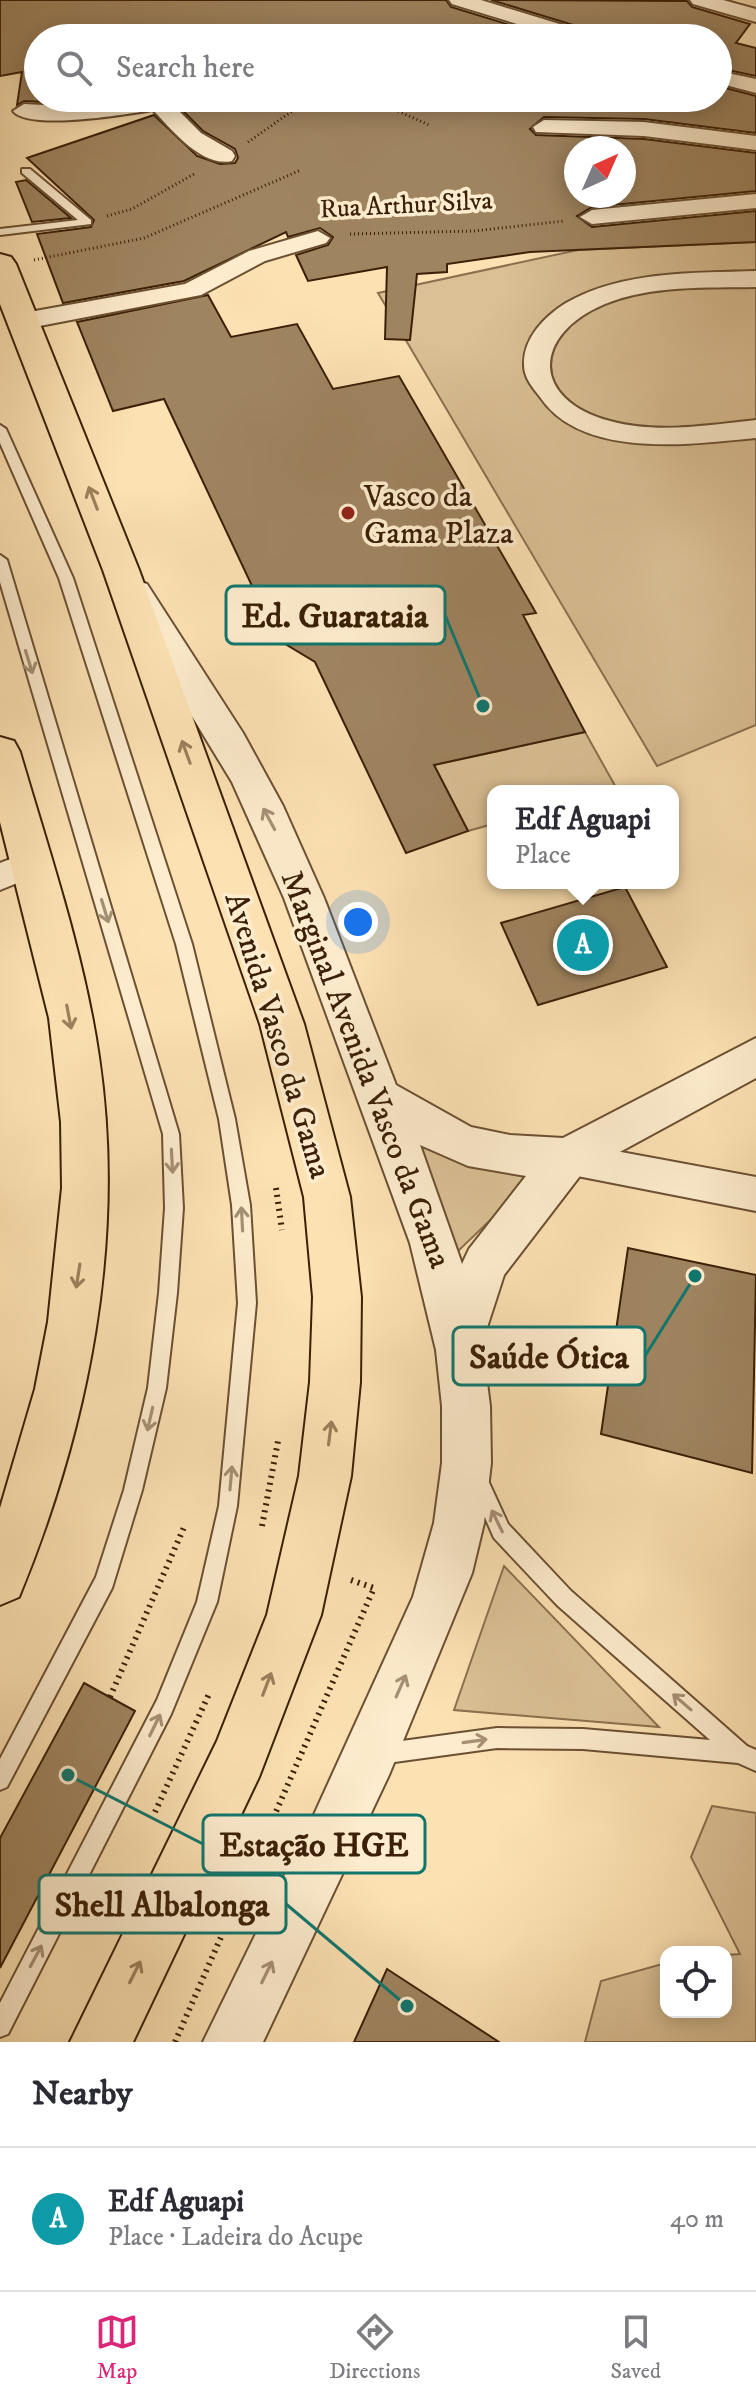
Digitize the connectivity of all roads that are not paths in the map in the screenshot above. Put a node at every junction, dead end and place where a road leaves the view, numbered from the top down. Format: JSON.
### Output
{"nodes":[{"id":1,"x":459,"y":0,"type":"edge"},
{"id":2,"x":700,"y":0,"type":"edge"},
{"id":3,"x":756,"y":16,"type":"edge"},
{"id":4,"x":539,"y":24,"type":"edge"},
{"id":5,"x":732,"y":80,"type":"edge"},
{"id":6,"x":756,"y":86,"type":"edge"},
{"id":7,"x":44,"y":112,"type":"edge"},
{"id":8,"x":98,"y":112,"type":"edge"},
{"id":9,"x":167,"y":112,"type":"edge"},
{"id":10,"x":544,"y":127,"type":"dead end"},
{"id":11,"x":756,"y":143,"type":"edge"},
{"id":12,"x":224,"y":156,"type":"dead end"},
{"id":13,"x":26,"y":171,"type":"dead end"},
{"id":14,"x":756,"y":201,"type":"edge"},
{"id":15,"x":592,"y":217,"type":"road end"},
{"id":16,"x":0,"y":232,"type":"edge"},
{"id":17,"x":318,"y":238,"type":"road end"},
{"id":18,"x":0,"y":265,"type":"edge"},
{"id":19,"x":756,"y":279,"type":"edge"},
{"id":20,"x":24,"y":321,"type":"junction"},
{"id":21,"x":0,"y":429,"type":"edge"},
{"id":22,"x":756,"y":429,"type":"edge"},
{"id":23,"x":0,"y":560,"type":"edge"},
{"id":24,"x":121,"y":570,"type":"junction"},
{"id":25,"x":0,"y":752,"type":"edge"},
{"id":26,"x":16,"y":871,"type":"edge"},
{"id":27,"x":756,"y":1057,"type":"edge"},
{"id":28,"x":380,"y":1098,"type":"junction"},
{"id":29,"x":567,"y":1158,"type":"junction"},
{"id":30,"x":756,"y":1194,"type":"edge"},
{"id":31,"x":461,"y":1338,"type":"junction"},
{"id":32,"x":467,"y":1456,"type":"junction"},
{"id":33,"x":0,"y":1578,"type":"edge"},
{"id":34,"x":370,"y":1755,"type":"junction"},
{"id":35,"x":748,"y":1757,"type":"edge"},
{"id":36,"x":0,"y":1780,"type":"edge"},
{"id":37,"x":0,"y":2026,"type":"edge"},
{"id":38,"x":101,"y":2042,"type":"edge"},
{"id":39,"x":232,"y":2042,"type":"edge"}],
"edges":[{"from":1,"to":4,"type":"street"},
{"from":2,"to":3,"type":"street"},
{"from":5,"to":6,"type":"street"},
{"from":7,"to":8,"type":"street"},
{"from":9,"to":12,"type":"street"},
{"from":10,"to":11,"type":"street"},
{"from":13,"to":16,"type":"lane"},
{"from":14,"to":15,"type":"street"},
{"from":17,"to":20,"type":"street","name":"Rua Arthur Silva"},
{"from":18,"to":20,"type":"main road","name":"Avenida Vasco da Gama"},
{"from":19,"to":22,"type":"street"},
{"from":24,"to":20,"type":"main road","name":"Avenida Vasco da Gama","one_way":true},
{"from":37,"to":21,"type":"lane","one_way":true},
{"from":23,"to":36,"type":"lane","one_way":true},
{"from":28,"to":24,"type":"street","name":"Marginal Avenida Vasco da Gama","one_way":true},
{"from":38,"to":24,"type":"main road","name":"Avenida Vasco da Gama","one_way":true},
{"from":25,"to":26,"type":"main road"},
{"from":26,"to":33,"type":"main road","one_way":true},
{"from":27,"to":29,"type":"street"},
{"from":28,"to":29,"type":"street"},
{"from":28,"to":31,"type":"street","name":"Marginal Avenida Vasco da Gama"},
{"from":29,"to":30,"type":"street"},
{"from":29,"to":31,"type":"street"},
{"from":31,"to":32,"type":"street","name":"Marginal Avenida Vasco da Gama"},
{"from":34,"to":32,"type":"street","name":"Marginal Avenida Vasco da Gama","one_way":true},
{"from":35,"to":32,"type":"lane","one_way":true},
{"from":34,"to":35,"type":"lane","one_way":true},
{"from":39,"to":34,"type":"street","name":"Marginal Avenida Vasco da Gama","one_way":true}]}
